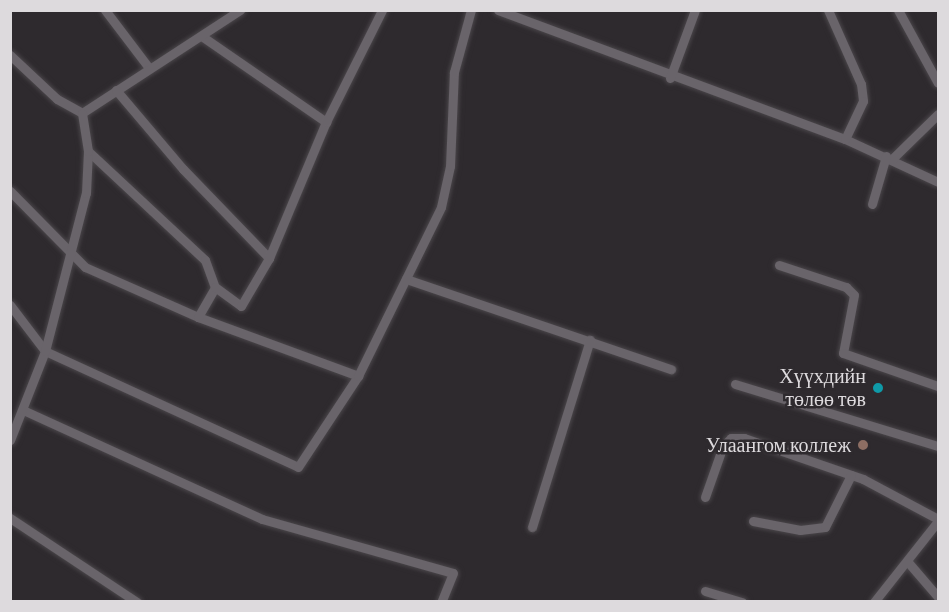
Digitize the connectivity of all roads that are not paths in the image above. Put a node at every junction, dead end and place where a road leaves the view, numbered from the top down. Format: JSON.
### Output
{"nodes":[{"id":1,"x":105,"y":10,"type":"edge"},
{"id":2,"x":382,"y":10,"type":"edge"},
{"id":3,"x":471,"y":10,"type":"edge"},
{"id":4,"x":498,"y":10,"type":"edge"},
{"id":5,"x":695,"y":10,"type":"edge"},
{"id":6,"x":828,"y":10,"type":"edge"},
{"id":7,"x":898,"y":10,"type":"edge"},
{"id":8,"x":238,"y":11,"type":"edge"},
{"id":9,"x":203,"y":37,"type":"junction"},
{"id":10,"x":10,"y":55,"type":"edge"},
{"id":11,"x":148,"y":68,"type":"junction"},
{"id":12,"x":670,"y":78,"type":"junction"},
{"id":13,"x":939,"y":82,"type":"edge"},
{"id":14,"x":116,"y":90,"type":"junction"},
{"id":15,"x":82,"y":113,"type":"junction"},
{"id":16,"x":939,"y":114,"type":"edge"},
{"id":17,"x":326,"y":122,"type":"junction"},
{"id":18,"x":845,"y":139,"type":"junction"},
{"id":19,"x":88,"y":151,"type":"junction"},
{"id":20,"x":889,"y":158,"type":"junction"},
{"id":21,"x":939,"y":182,"type":"edge"},
{"id":22,"x":10,"y":191,"type":"edge"},
{"id":23,"x":872,"y":204,"type":"dead end"},
{"id":24,"x":72,"y":249,"type":"junction"},
{"id":25,"x":269,"y":258,"type":"junction"},
{"id":26,"x":779,"y":265,"type":"dead end"},
{"id":27,"x":406,"y":279,"type":"junction"},
{"id":28,"x":215,"y":287,"type":"junction"},
{"id":29,"x":10,"y":305,"type":"edge"},
{"id":30,"x":198,"y":318,"type":"junction"},
{"id":31,"x":590,"y":340,"type":"junction"},
{"id":32,"x":45,"y":351,"type":"junction"},
{"id":33,"x":671,"y":369,"type":"dead end"},
{"id":34,"x":358,"y":376,"type":"junction"},
{"id":35,"x":735,"y":384,"type":"dead end"},
{"id":36,"x":939,"y":386,"type":"edge"},
{"id":37,"x":23,"y":410,"type":"junction"},
{"id":38,"x":10,"y":440,"type":"edge"},
{"id":39,"x":939,"y":446,"type":"edge"},
{"id":40,"x":851,"y":475,"type":"junction"},
{"id":41,"x":705,"y":497,"type":"dead end"},
{"id":42,"x":10,"y":518,"type":"edge"},
{"id":43,"x":939,"y":520,"type":"edge"},
{"id":44,"x":753,"y":521,"type":"dead end"},
{"id":45,"x":532,"y":527,"type":"dead end"},
{"id":46,"x":907,"y":561,"type":"junction"},
{"id":47,"x":705,"y":591,"type":"dead end"},
{"id":48,"x":939,"y":597,"type":"edge"},
{"id":49,"x":137,"y":602,"type":"edge"},
{"id":50,"x":441,"y":602,"type":"edge"},
{"id":51,"x":742,"y":602,"type":"edge"},
{"id":52,"x":874,"y":602,"type":"edge"}],
"edges":[{"from":1,"to":11,"type":"street"},
{"from":2,"to":17,"type":"street"},
{"from":3,"to":27,"type":"street"},
{"from":4,"to":12,"type":"street"},
{"from":5,"to":12,"type":"street"},
{"from":6,"to":18,"type":"street"},
{"from":7,"to":13,"type":"street"},
{"from":8,"to":9,"type":"street"},
{"from":9,"to":11,"type":"street"},
{"from":9,"to":17,"type":"street"},
{"from":10,"to":15,"type":"street"},
{"from":11,"to":14,"type":"street"},
{"from":12,"to":18,"type":"street"},
{"from":14,"to":15,"type":"street"},
{"from":14,"to":25,"type":"street"},
{"from":15,"to":19,"type":"street"},
{"from":16,"to":20,"type":"street"},
{"from":17,"to":25,"type":"street"},
{"from":18,"to":20,"type":"street"},
{"from":19,"to":24,"type":"street"},
{"from":19,"to":28,"type":"street"},
{"from":20,"to":21,"type":"street"},
{"from":20,"to":23,"type":"street"},
{"from":22,"to":24,"type":"street"},
{"from":24,"to":30,"type":"street"},
{"from":24,"to":32,"type":"street"},
{"from":25,"to":28,"type":"street"},
{"from":26,"to":36,"type":"street"},
{"from":27,"to":31,"type":"street"},
{"from":27,"to":34,"type":"street"},
{"from":28,"to":30,"type":"street"},
{"from":29,"to":32,"type":"street"},
{"from":30,"to":34,"type":"street"},
{"from":31,"to":33,"type":"street"},
{"from":31,"to":45,"type":"street"},
{"from":32,"to":34,"type":"street"},
{"from":32,"to":37,"type":"street"},
{"from":35,"to":39,"type":"street"},
{"from":37,"to":38,"type":"street"},
{"from":37,"to":50,"type":"street"},
{"from":40,"to":41,"type":"street"},
{"from":40,"to":43,"type":"street"},
{"from":40,"to":44,"type":"street"},
{"from":42,"to":49,"type":"street"},
{"from":43,"to":46,"type":"street"},
{"from":46,"to":48,"type":"street"},
{"from":46,"to":52,"type":"street"},
{"from":47,"to":51,"type":"street"}]}
